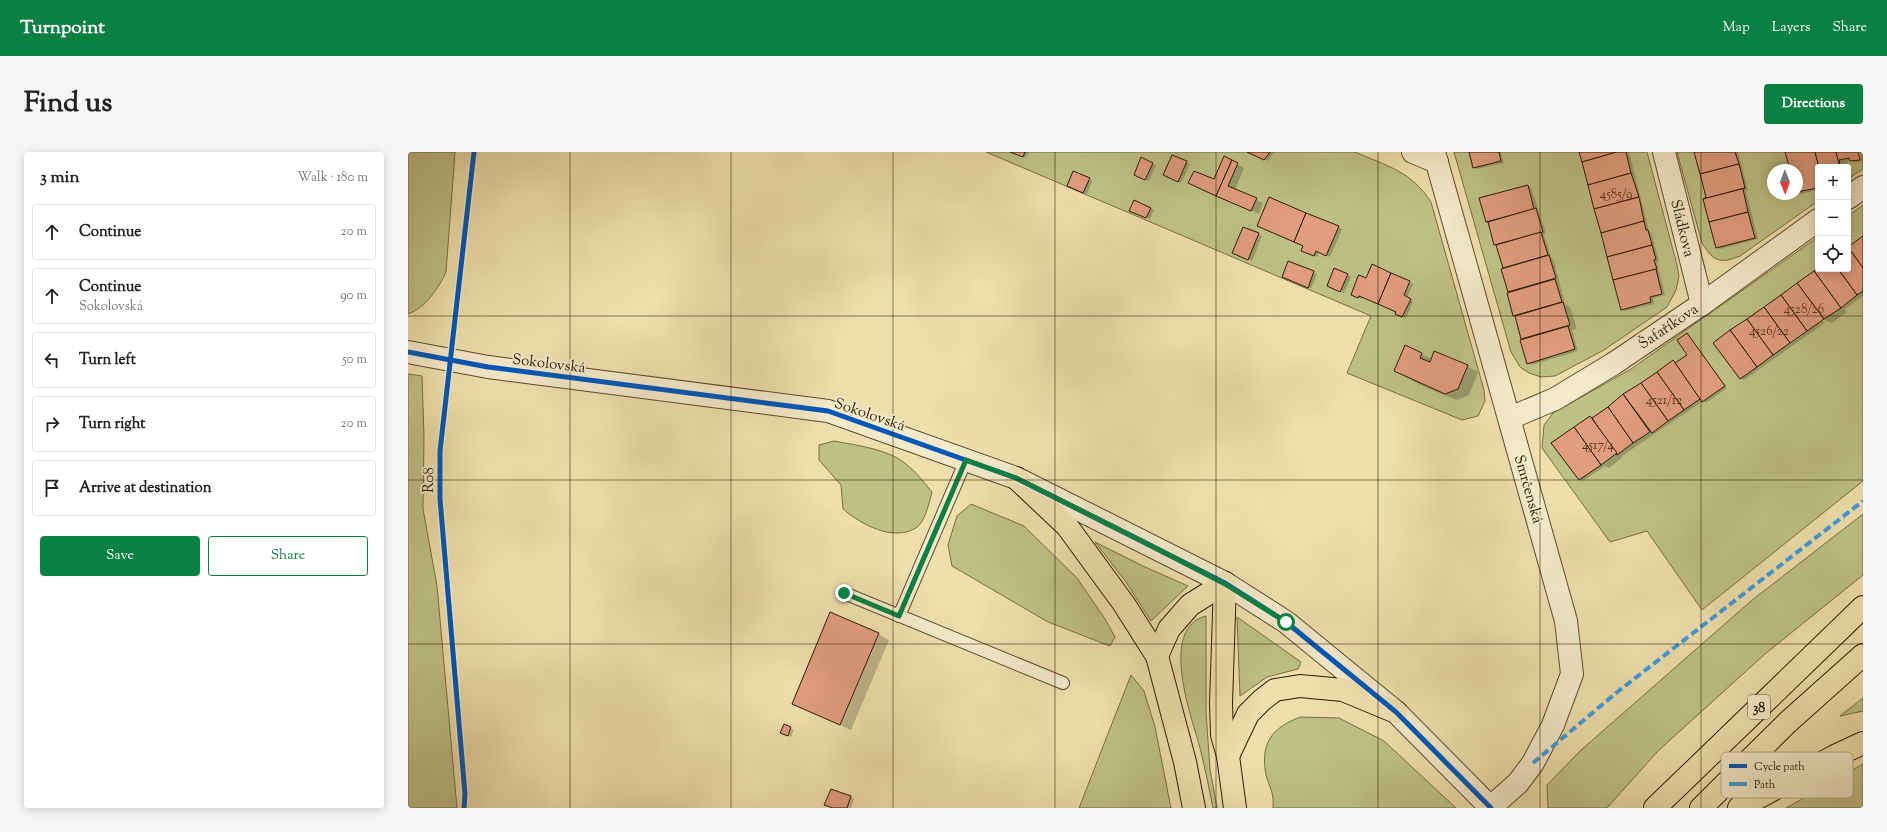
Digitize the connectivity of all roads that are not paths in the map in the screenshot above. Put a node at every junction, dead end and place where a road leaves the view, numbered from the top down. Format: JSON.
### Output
{"nodes":[{"id":1,"x":1413,"y":152,"type":"edge"},
{"id":2,"x":1664,"y":152,"type":"edge"},
{"id":3,"x":1436,"y":157,"type":"edge"},
{"id":4,"x":1863,"y":187,"type":"edge"},
{"id":5,"x":1851,"y":196,"type":"edge"},
{"id":6,"x":1815,"y":222,"type":"edge"},
{"id":7,"x":1702,"y":304,"type":"junction"},
{"id":8,"x":408,"y":352,"type":"edge"},
{"id":9,"x":1510,"y":418,"type":"junction"},
{"id":10,"x":966,"y":460,"type":"junction"},
{"id":11,"x":1016,"y":478,"type":"junction"},
{"id":12,"x":1225,"y":584,"type":"junction"},
{"id":13,"x":844,"y":593,"type":"dead end"},
{"id":14,"x":1863,"y":607,"type":"edge"},
{"id":15,"x":899,"y":616,"type":"junction"},
{"id":16,"x":1157,"y":656,"type":"junction"},
{"id":17,"x":1863,"y":656,"type":"edge"},
{"id":18,"x":1063,"y":683,"type":"dead end"},
{"id":19,"x":1396,"y":712,"type":"junction"},
{"id":20,"x":1729,"y":737,"type":"junction"},
{"id":21,"x":1863,"y":743,"type":"edge"},
{"id":22,"x":1758,"y":752,"type":"edge"},
{"id":23,"x":1844,"y":752,"type":"edge"},
{"id":24,"x":1228,"y":756,"type":"junction"},
{"id":25,"x":1721,"y":788,"type":"edge"},
{"id":26,"x":1757,"y":798,"type":"edge"},
{"id":27,"x":1194,"y":808,"type":"edge"},
{"id":28,"x":1235,"y":808,"type":"edge"},
{"id":29,"x":1491,"y":808,"type":"edge"},
{"id":30,"x":1647,"y":808,"type":"edge"},
{"id":31,"x":1655,"y":808,"type":"edge"},
{"id":32,"x":1701,"y":808,"type":"edge"},
{"id":33,"x":1739,"y":808,"type":"edge"}],
"edges":[{"from":1,"to":3,"type":"street"},
{"from":2,"to":7,"type":"street","name":"Sládkova"},
{"from":3,"to":9,"type":"street","name":"Smrčenská"},
{"from":4,"to":5,"type":"street"},
{"from":6,"to":7,"type":"street","name":"Šafaříkova"},
{"from":7,"to":9,"type":"street","name":"Šafaříkova"},
{"from":8,"to":10,"type":"street","name":"Sokolovská"},
{"from":9,"to":29,"type":"street","name":"Smrčenská"},
{"from":10,"to":11,"type":"street","name":"Sokolovská"},
{"from":10,"to":15,"type":"lane"},
{"from":11,"to":12,"type":"street","name":"Sokolovská"},
{"from":11,"to":16,"type":"highway"},
{"from":12,"to":16,"type":"highway"},
{"from":12,"to":19,"type":"street","name":"Sokolovská"},
{"from":12,"to":24,"type":"highway"},
{"from":13,"to":15,"type":"lane"},
{"from":14,"to":20,"type":"highway","number":"38"},
{"from":15,"to":18,"type":"lane"},
{"from":16,"to":27,"type":"highway"},
{"from":17,"to":22,"type":"highway","number":"38"},
{"from":19,"to":24,"type":"highway"},
{"from":19,"to":29,"type":"street","name":"Sokolovská"},
{"from":20,"to":30,"type":"highway"},
{"from":20,"to":31,"type":"highway","number":"38"},
{"from":21,"to":23,"type":"highway"},
{"from":24,"to":28,"type":"highway"},
{"from":25,"to":32,"type":"highway","number":"38"},
{"from":26,"to":33,"type":"highway"}]}
